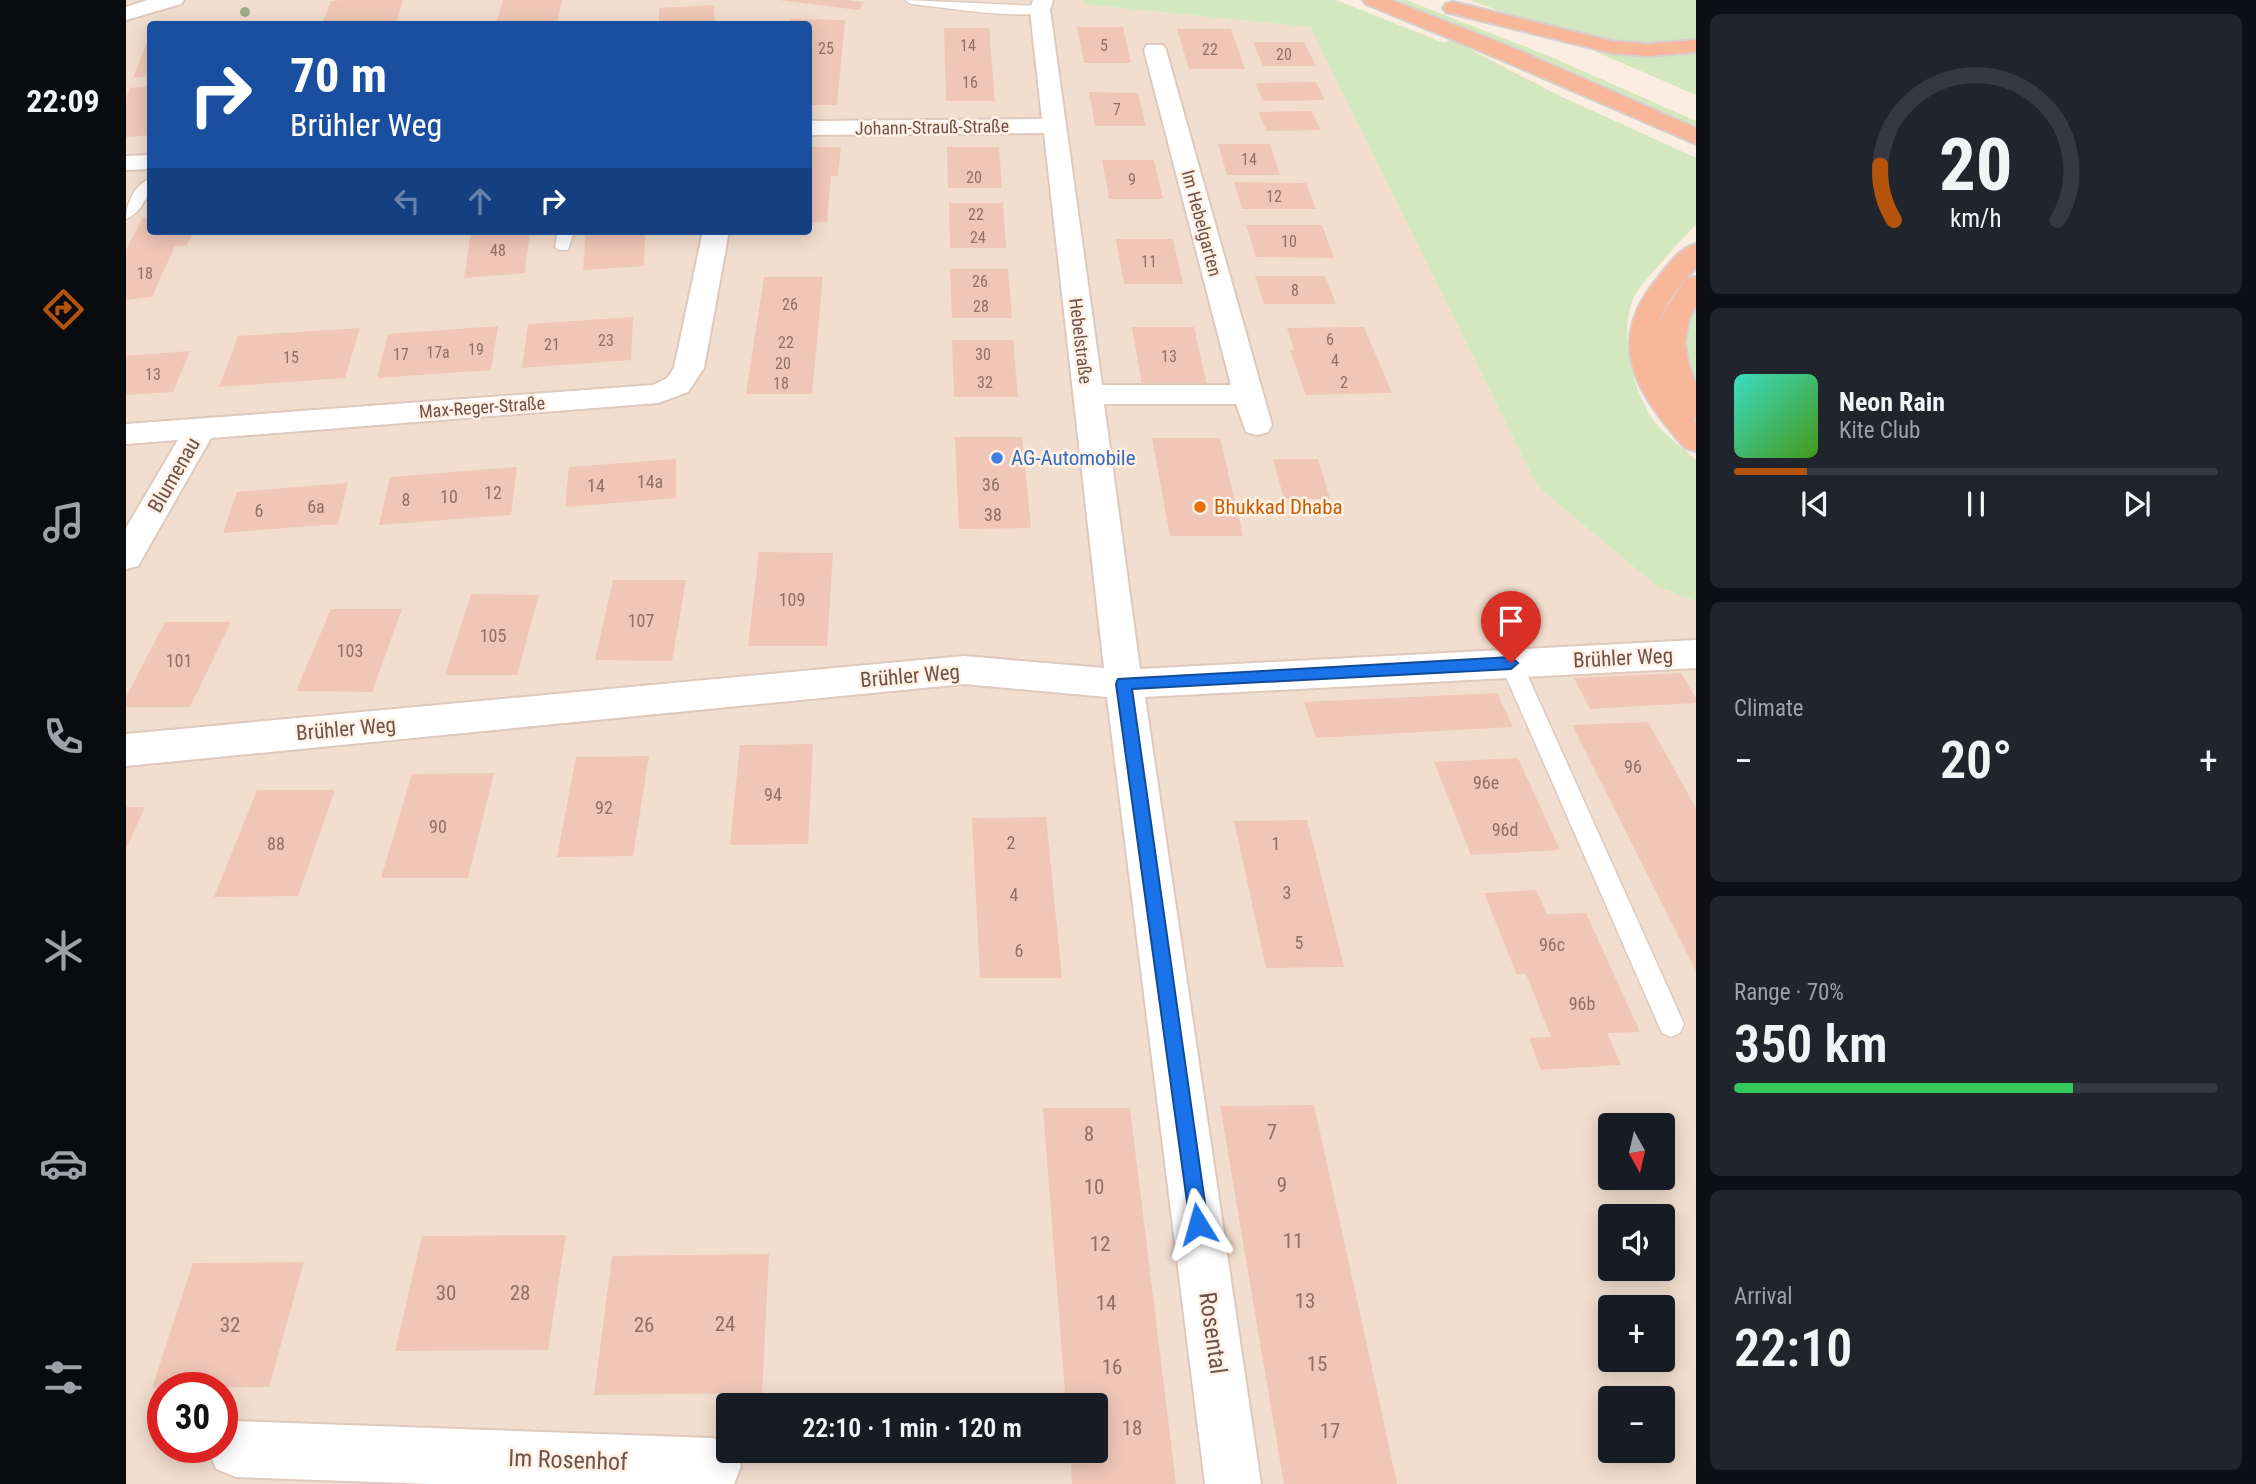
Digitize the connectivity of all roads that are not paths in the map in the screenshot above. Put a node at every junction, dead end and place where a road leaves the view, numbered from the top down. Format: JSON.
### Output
{"nodes":[{"id":1,"x":174,"y":0,"type":"edge"},
{"id":2,"x":911,"y":0,"type":"edge"},
{"id":3,"x":1373,"y":0,"type":"edge"},
{"id":4,"x":1431,"y":0,"type":"edge"},
{"id":5,"x":1041,"y":5,"type":"edge"},
{"id":6,"x":137,"y":8,"type":"edge"},
{"id":7,"x":1453,"y":8,"type":"junction"},
{"id":8,"x":1696,"y":46,"type":"edge"},
{"id":9,"x":1155,"y":50,"type":"dead end"},
{"id":10,"x":1587,"y":63,"type":"dead end"},
{"id":11,"x":1055,"y":126,"type":"junction"},
{"id":12,"x":812,"y":128,"type":"edge"},
{"id":13,"x":1696,"y":137,"type":"edge"},
{"id":14,"x":147,"y":162,"type":"edge"},
{"id":15,"x":126,"y":163,"type":"edge"},
{"id":16,"x":147,"y":187,"type":"edge"},
{"id":17,"x":126,"y":214,"type":"edge"},
{"id":18,"x":715,"y":235,"type":"edge"},
{"id":19,"x":1696,"y":251,"type":"edge"},
{"id":20,"x":1696,"y":285,"type":"edge"},
{"id":21,"x":1088,"y":394,"type":"junction"},
{"id":22,"x":1248,"y":395,"type":"junction"},
{"id":23,"x":1696,"y":409,"type":"edge"},
{"id":24,"x":1257,"y":425,"type":"dead end"},
{"id":25,"x":200,"y":429,"type":"junction"},
{"id":26,"x":126,"y":434,"type":"edge"},
{"id":27,"x":1696,"y":441,"type":"edge"},
{"id":28,"x":126,"y":557,"type":"edge"},
{"id":29,"x":1696,"y":654,"type":"edge"},
{"id":30,"x":1511,"y":663,"type":"junction"},
{"id":31,"x":1124,"y":684,"type":"junction"},
{"id":32,"x":126,"y":750,"type":"edge"},
{"id":33,"x":1671,"y":1024,"type":"dead end"},
{"id":34,"x":238,"y":1449,"type":"edge"},
{"id":35,"x":713,"y":1466,"type":"dead end"},
{"id":36,"x":463,"y":1470,"type":"edge"},
{"id":37,"x":1233,"y":1484,"type":"edge"}],
"edges":[{"from":1,"to":6,"type":"street"},
{"from":2,"to":5,"type":"lane"},
{"from":3,"to":13,"type":"highway"},
{"from":4,"to":7,"type":"highway"},
{"from":5,"to":11,"type":"street","name":"Hebelstraße"},
{"from":7,"to":8,"type":"highway"},
{"from":7,"to":10,"type":"highway"},
{"from":9,"to":22,"type":"street","name":"Im Hebelgarten"},
{"from":11,"to":12,"type":"street","name":"Johann-Strauß-Straße"},
{"from":11,"to":21,"type":"street","name":"Hebelstraße"},
{"from":14,"to":15,"type":"street"},
{"from":16,"to":17,"type":"lane"},
{"from":18,"to":25,"type":"street","name":"Max-Reger-Straße"},
{"from":19,"to":27,"type":"highway"},
{"from":20,"to":23,"type":"highway"},
{"from":21,"to":22,"type":"street"},
{"from":21,"to":31,"type":"street","name":"Hebelstraße"},
{"from":22,"to":24,"type":"street","name":"Im Hebelgarten"},
{"from":25,"to":26,"type":"street","name":"Max-Reger-Straße"},
{"from":25,"to":28,"type":"street","name":"Blumenau"},
{"from":29,"to":30,"type":"street","name":"Brühler Weg"},
{"from":30,"to":31,"type":"street","name":"Brühler Weg"},
{"from":30,"to":33,"type":"lane"},
{"from":31,"to":32,"type":"street","name":"Brühler Weg"},
{"from":31,"to":37,"type":"street","name":"Rosental"},
{"from":34,"to":36,"type":"street","name":"Im Rosenhof"},
{"from":35,"to":36,"type":"street","name":"Im Rosenhof"}]}
